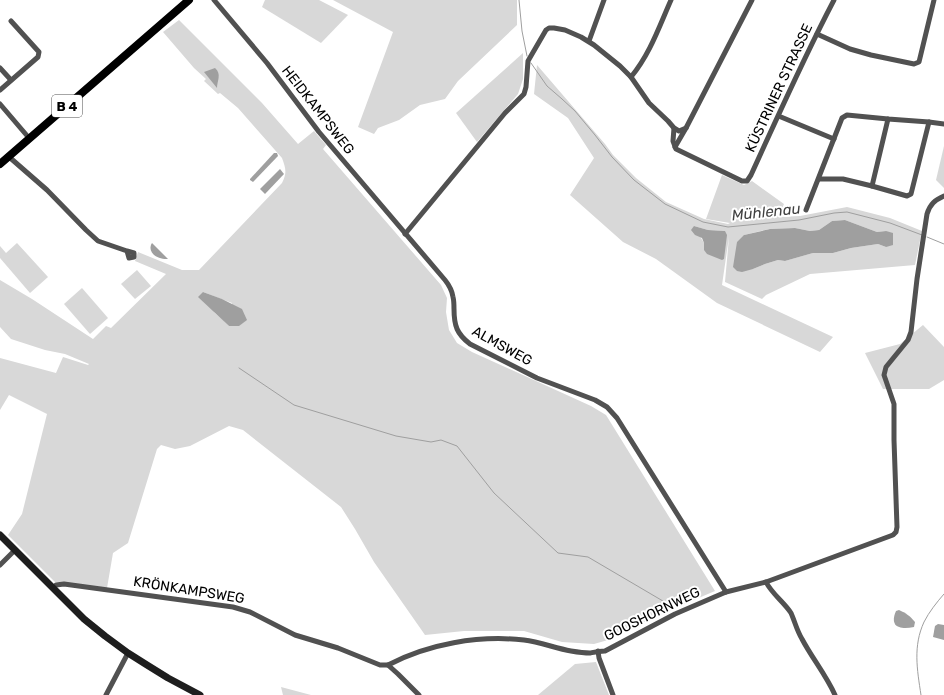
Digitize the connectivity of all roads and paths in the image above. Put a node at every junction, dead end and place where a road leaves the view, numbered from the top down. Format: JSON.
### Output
{"nodes":[{"id":1,"x":189,"y":0,"type":"edge"},
{"id":2,"x":214,"y":0,"type":"edge"},
{"id":3,"x":604,"y":0,"type":"edge"},
{"id":4,"x":671,"y":0,"type":"edge"},
{"id":5,"x":752,"y":0,"type":"edge"},
{"id":6,"x":834,"y":0,"type":"edge"},
{"id":7,"x":934,"y":0,"type":"edge"},
{"id":8,"x":11,"y":21,"type":"dead end"},
{"id":9,"x":817,"y":34,"type":"junction"},
{"id":10,"x":589,"y":41,"type":"junction"},
{"id":11,"x":0,"y":68,"type":"edge"},
{"id":12,"x":630,"y":77,"type":"junction"},
{"id":13,"x":11,"y":80,"type":"junction"},
{"id":14,"x":0,"y":90,"type":"edge"},
{"id":15,"x":0,"y":104,"type":"edge"},
{"id":16,"x":781,"y":117,"type":"dead end"},
{"id":17,"x":888,"y":119,"type":"junction"},
{"id":18,"x":929,"y":122,"type":"junction"},
{"id":19,"x":944,"y":124,"type":"edge"},
{"id":20,"x":674,"y":128,"type":"junction"},
{"id":21,"x":686,"y":128,"type":"junction"},
{"id":22,"x":29,"y":138,"type":"junction"},
{"id":23,"x":834,"y":139,"type":"junction"},
{"id":24,"x":675,"y":147,"type":"junction"},
{"id":25,"x":8,"y":156,"type":"junction"},
{"id":26,"x":0,"y":164,"type":"edge"},
{"id":27,"x":819,"y":179,"type":"junction"},
{"id":28,"x":872,"y":186,"type":"junction"},
{"id":29,"x":944,"y":196,"type":"edge"},
{"id":30,"x":806,"y":210,"type":"dead end"},
{"id":31,"x":405,"y":234,"type":"junction"},
{"id":32,"x":127,"y":251,"type":"dead end"},
{"id":33,"x":0,"y":535,"type":"edge"},
{"id":34,"x":16,"y":551,"type":"junction"},
{"id":35,"x":0,"y":565,"type":"edge"},
{"id":36,"x":766,"y":582,"type":"junction"},
{"id":37,"x":53,"y":588,"type":"junction"},
{"id":38,"x":726,"y":592,"type":"junction"},
{"id":39,"x":598,"y":651,"type":"junction"},
{"id":40,"x":128,"y":653,"type":"junction"},
{"id":41,"x":388,"y":665,"type":"junction"},
{"id":42,"x":106,"y":695,"type":"edge"},
{"id":43,"x":200,"y":695,"type":"edge"},
{"id":44,"x":418,"y":695,"type":"edge"},
{"id":45,"x":613,"y":695,"type":"edge"},
{"id":46,"x":835,"y":695,"type":"edge"}],
"edges":[{"from":1,"to":22,"type":"main road","number":"B 4"},
{"from":2,"to":31,"type":"street","name":"HEIDKAMPSWEG"},
{"from":3,"to":10,"type":"street"},
{"from":4,"to":12,"type":"street"},
{"from":5,"to":21,"type":"street"},
{"from":6,"to":9,"type":"street","name":"KÜSTRINER STRASSE"},
{"from":7,"to":9,"type":"street"},
{"from":8,"to":13,"type":"street"},
{"from":9,"to":24,"type":"street","name":"KÜSTRINER STRASSE"},
{"from":10,"to":12,"type":"street"},
{"from":10,"to":31,"type":"street"},
{"from":11,"to":13,"type":"street"},
{"from":12,"to":20,"type":"street"},
{"from":13,"to":14,"type":"street"},
{"from":15,"to":22,"type":"street"},
{"from":16,"to":23,"type":"street"},
{"from":17,"to":18,"type":"street"},
{"from":17,"to":23,"type":"street"},
{"from":17,"to":28,"type":"street"},
{"from":18,"to":19,"type":"street"},
{"from":18,"to":28,"type":"street"},
{"from":20,"to":21,"type":"street"},
{"from":20,"to":24,"type":"street"},
{"from":21,"to":24,"type":"street"},
{"from":22,"to":25,"type":"main road","number":"B 4"},
{"from":23,"to":27,"type":"street"},
{"from":25,"to":26,"type":"main road","number":"B 4"},
{"from":25,"to":32,"type":"street"},
{"from":27,"to":28,"type":"street"},
{"from":27,"to":30,"type":"street"},
{"from":29,"to":36,"type":"street","name":"GOOSHORNWEG"},
{"from":31,"to":38,"type":"street","name":"ALMSWEG"},
{"from":33,"to":34,"type":"main road"},
{"from":34,"to":35,"type":"street"},
{"from":34,"to":37,"type":"main road"},
{"from":36,"to":38,"type":"street","name":"GOOSHORNWEG"},
{"from":36,"to":46,"type":"street"},
{"from":37,"to":40,"type":"main road"},
{"from":37,"to":41,"type":"street","name":"KRÖNKAMPSWEG"},
{"from":38,"to":39,"type":"street","name":"GOOSHORNWEG"},
{"from":39,"to":41,"type":"street","name":"GOOSHORNWEG"},
{"from":39,"to":45,"type":"street"},
{"from":40,"to":42,"type":"street"},
{"from":40,"to":43,"type":"main road"},
{"from":41,"to":44,"type":"street"}]}
